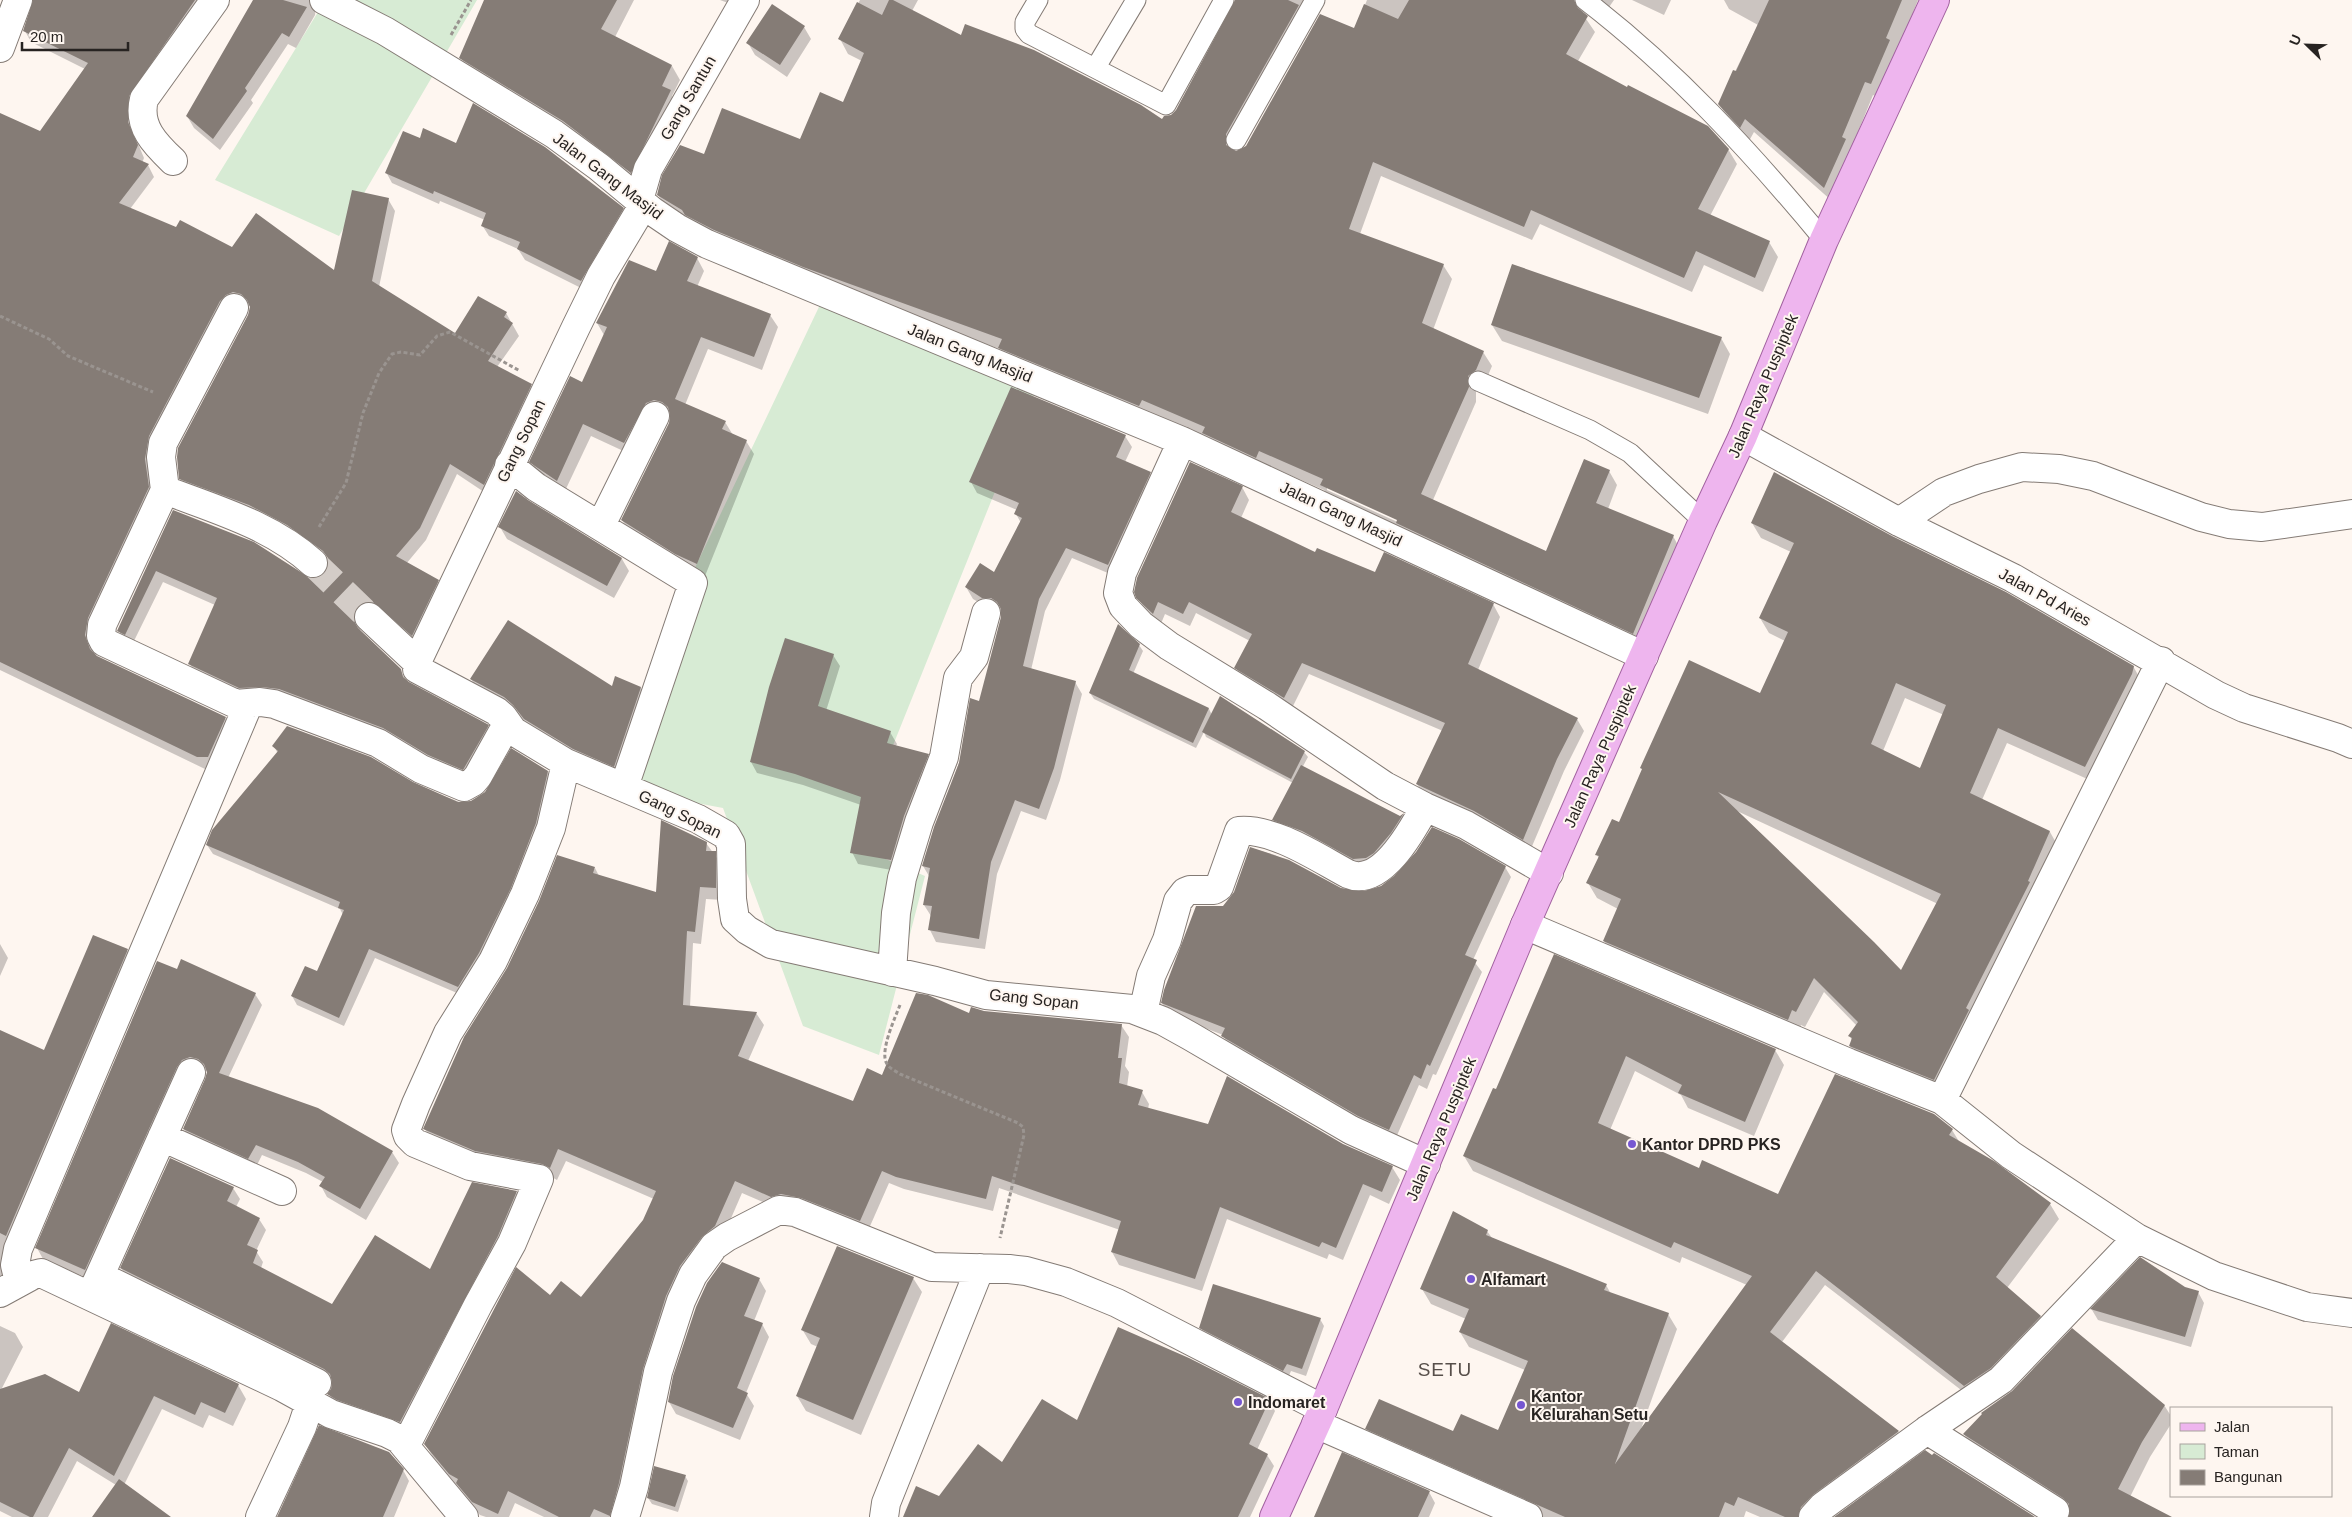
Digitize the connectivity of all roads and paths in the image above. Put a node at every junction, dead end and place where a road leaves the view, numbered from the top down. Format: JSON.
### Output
{"nodes":[{"id":1,"x":18,"y":0,"type":"edge"},
{"id":2,"x":215,"y":0,"type":"edge"},
{"id":3,"x":324,"y":0,"type":"edge"},
{"id":4,"x":471,"y":0,"type":"edge"},
{"id":5,"x":745,"y":0,"type":"edge"},
{"id":6,"x":1038,"y":0,"type":"edge"},
{"id":7,"x":1136,"y":0,"type":"edge"},
{"id":8,"x":1224,"y":0,"type":"edge"},
{"id":9,"x":1315,"y":0,"type":"edge"},
{"id":10,"x":1585,"y":0,"type":"edge"},
{"id":11,"x":1935,"y":0,"type":"edge"},
{"id":12,"x":0,"y":48,"type":"edge"},
{"id":13,"x":436,"y":62,"type":"junction"},
{"id":14,"x":1096,"y":66,"type":"junction"},
{"id":15,"x":1236,"y":140,"type":"dead end"},
{"id":16,"x":174,"y":161,"type":"dead end"},
{"id":17,"x":642,"y":202,"type":"junction"},
{"id":18,"x":1824,"y":240,"type":"junction"},
{"id":19,"x":234,"y":308,"type":"dead end"},
{"id":20,"x":0,"y":316,"type":"edge"},
{"id":21,"x":1478,"y":381,"type":"dead end"},
{"id":22,"x":547,"y":387,"type":"junction"},
{"id":23,"x":182,"y":406,"type":"junction"},
{"id":24,"x":655,"y":416,"type":"dead end"},
{"id":25,"x":1743,"y":436,"type":"junction"},
{"id":26,"x":1182,"y":441,"type":"junction"},
{"id":27,"x":509,"y":465,"type":"junction"},
{"id":28,"x":165,"y":490,"type":"junction"},
{"id":29,"x":2352,"y":514,"type":"edge"},
{"id":30,"x":1703,"y":521,"type":"junction"},
{"id":31,"x":1899,"y":522,"type":"junction"},
{"id":32,"x":601,"y":525,"type":"junction"},
{"id":33,"x":307,"y":558,"type":"joint"},
{"id":34,"x":986,"y":613,"type":"dead end"},
{"id":35,"x":369,"y":617,"type":"tunnel mouth"},
{"id":36,"x":1644,"y":656,"type":"junction"},
{"id":37,"x":417,"y":662,"type":"junction"},
{"id":38,"x":2161,"y":662,"type":"junction"},
{"id":39,"x":249,"y":703,"type":"junction"},
{"id":40,"x":513,"y":730,"type":"junction"},
{"id":41,"x":2352,"y":744,"type":"edge"},
{"id":42,"x":566,"y":763,"type":"junction"},
{"id":43,"x":624,"y":787,"type":"junction"},
{"id":44,"x":1424,"y":807,"type":"junction"},
{"id":45,"x":1549,"y":873,"type":"junction"},
{"id":46,"x":1525,"y":925,"type":"junction"},
{"id":47,"x":902,"y":974,"type":"junction"},
{"id":48,"x":1143,"y":1013,"type":"junction"},
{"id":49,"x":191,"y":1073,"type":"dead end"},
{"id":50,"x":1942,"y":1100,"type":"junction"},
{"id":51,"x":162,"y":1137,"type":"junction"},
{"id":52,"x":1426,"y":1164,"type":"junction"},
{"id":53,"x":282,"y":1191,"type":"dead end"},
{"id":54,"x":2136,"y":1238,"type":"junction"},
{"id":55,"x":987,"y":1268,"type":"junction"},
{"id":56,"x":95,"y":1285,"type":"junction"},
{"id":57,"x":10,"y":1288,"type":"edge"},
{"id":58,"x":2352,"y":1313,"type":"edge"},
{"id":59,"x":314,"y":1393,"type":"junction"},
{"id":60,"x":1320,"y":1417,"type":"junction"},
{"id":61,"x":1927,"y":1430,"type":"junction"},
{"id":62,"x":406,"y":1445,"type":"junction"},
{"id":63,"x":2055,"y":1511,"type":"dead end"},
{"id":64,"x":260,"y":1517,"type":"edge"},
{"id":65,"x":464,"y":1517,"type":"edge"},
{"id":66,"x":625,"y":1517,"type":"edge"},
{"id":67,"x":884,"y":1517,"type":"edge"},
{"id":68,"x":1274,"y":1517,"type":"edge"},
{"id":69,"x":1528,"y":1517,"type":"edge"},
{"id":70,"x":1813,"y":1517,"type":"edge"}],
"edges":[{"from":1,"to":12,"type":"street"},
{"from":2,"to":16,"type":"street"},
{"from":3,"to":13,"type":"street","name":"Jalan Gang Masjid"},
{"from":4,"to":13,"type":"path"},
{"from":5,"to":17,"type":"street","name":"Gang Santun"},
{"from":6,"to":14,"type":"lane"},
{"from":7,"to":14,"type":"lane"},
{"from":8,"to":14,"type":"lane"},
{"from":9,"to":15,"type":"lane"},
{"from":10,"to":18,"type":"lane"},
{"from":11,"to":18,"type":"main road","name":"Jalan Raya Puspiptek"},
{"from":13,"to":17,"type":"street","name":"Jalan Gang Masjid"},
{"from":17,"to":22,"type":"street","name":"Gang Sopan"},
{"from":17,"to":26,"type":"street","name":"Jalan Gang Masjid"},
{"from":18,"to":25,"type":"main road","name":"Jalan Raya Puspiptek"},
{"from":19,"to":23,"type":"street"},
{"from":20,"to":23,"type":"path"},
{"from":21,"to":30,"type":"lane"},
{"from":22,"to":27,"type":"street","name":"Gang Sopan"},
{"from":22,"to":33,"type":"path"},
{"from":23,"to":28,"type":"street"},
{"from":24,"to":32,"type":"street"},
{"from":25,"to":30,"type":"main road","name":"Jalan Raya Puspiptek"},
{"from":25,"to":31,"type":"street","name":"Jalan Pd Aries"},
{"from":26,"to":36,"type":"street","name":"Jalan Gang Masjid"},
{"from":26,"to":44,"type":"street"},
{"from":27,"to":32,"type":"street"},
{"from":27,"to":37,"type":"street","name":"Gang Sopan"},
{"from":28,"to":33,"type":"street"},
{"from":28,"to":39,"type":"street"},
{"from":29,"to":31,"type":"street"},
{"from":30,"to":36,"type":"main road","name":"Jalan Raya Puspiptek"},
{"from":31,"to":38,"type":"street","name":"Jalan Pd Aries"},
{"from":32,"to":43,"type":"street"},
{"from":34,"to":47,"type":"street"},
{"from":35,"to":37,"type":"street"},
{"from":36,"to":45,"type":"main road","name":"Jalan Raya Puspiptek"},
{"from":37,"to":40,"type":"street","name":"Gang Sopan"},
{"from":38,"to":41,"type":"street","name":"Jalan Pd Aries"},
{"from":38,"to":50,"type":"street"},
{"from":39,"to":40,"type":"street"},
{"from":39,"to":57,"type":"street"},
{"from":40,"to":42,"type":"street","name":"Gang Sopan"},
{"from":42,"to":43,"type":"street","name":"Gang Sopan"},
{"from":42,"to":62,"type":"street"},
{"from":43,"to":47,"type":"street","name":"Gang Sopan"},
{"from":44,"to":45,"type":"street"},
{"from":44,"to":48,"type":"street"},
{"from":45,"to":46,"type":"main road","name":"Jalan Raya Puspiptek"},
{"from":46,"to":50,"type":"street"},
{"from":46,"to":52,"type":"main road","name":"Jalan Raya Puspiptek"},
{"from":47,"to":48,"type":"street","name":"Gang Sopan"},
{"from":47,"to":55,"type":"path"},
{"from":48,"to":52,"type":"street","name":"Gang Sopan"},
{"from":49,"to":51,"type":"street"},
{"from":50,"to":54,"type":"street"},
{"from":51,"to":53,"type":"street"},
{"from":51,"to":56,"type":"street"},
{"from":52,"to":60,"type":"main road","name":"Jalan Raya Puspiptek"},
{"from":54,"to":58,"type":"street"},
{"from":54,"to":61,"type":"street"},
{"from":55,"to":60,"type":"street"},
{"from":55,"to":66,"type":"street"},
{"from":55,"to":67,"type":"street"},
{"from":56,"to":57,"type":"street"},
{"from":56,"to":59,"type":"street"},
{"from":59,"to":62,"type":"street"},
{"from":59,"to":64,"type":"street"},
{"from":60,"to":68,"type":"main road","name":"Jalan Raya Puspiptek"},
{"from":60,"to":69,"type":"street"},
{"from":61,"to":63,"type":"street"},
{"from":61,"to":70,"type":"street"},
{"from":62,"to":65,"type":"street"}]}
